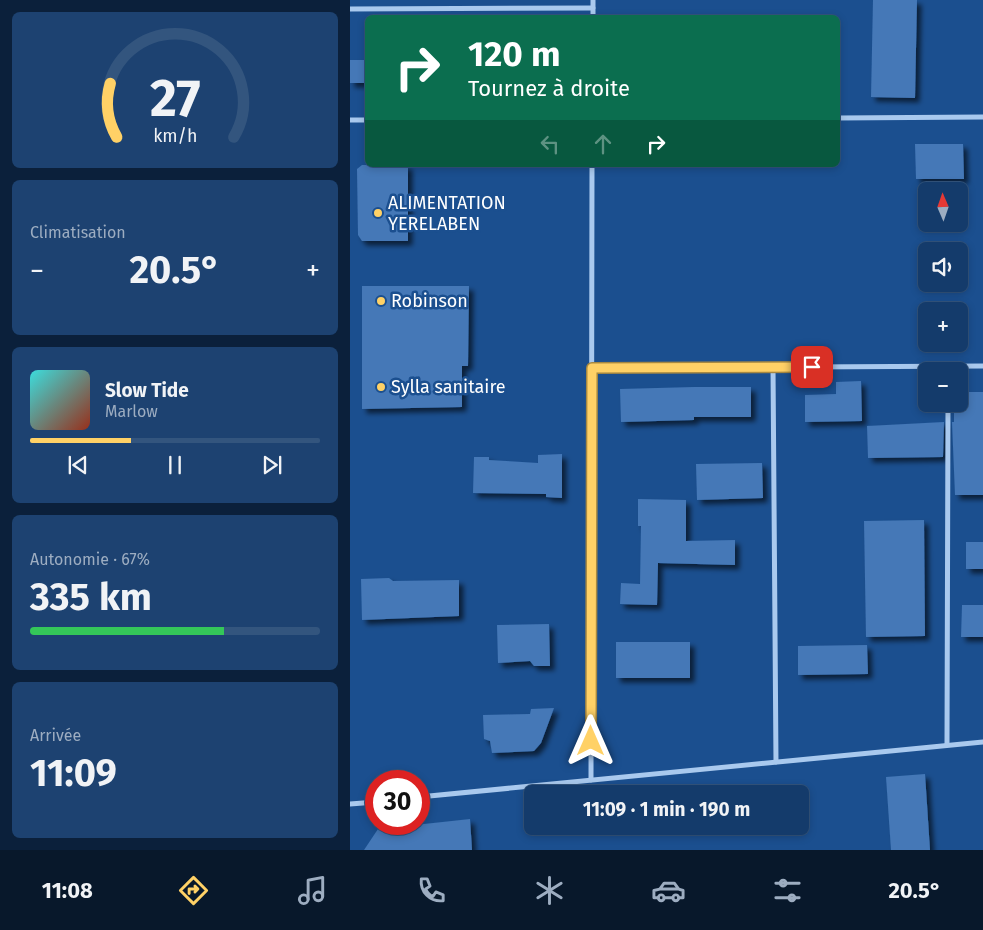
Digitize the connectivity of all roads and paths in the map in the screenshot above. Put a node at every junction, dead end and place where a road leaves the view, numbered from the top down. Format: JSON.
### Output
{"nodes":[{"id":1,"x":593,"y":0,"type":"edge"},
{"id":2,"x":593,"y":8,"type":"junction"},
{"id":3,"x":350,"y":9,"type":"edge"},
{"id":4,"x":593,"y":15,"type":"edge"},
{"id":5,"x":983,"y":117,"type":"edge"},
{"id":6,"x":840,"y":118,"type":"edge"},
{"id":7,"x":350,"y":120,"type":"edge"},
{"id":8,"x":365,"y":120,"type":"edge"},
{"id":9,"x":592,"y":167,"type":"edge"},
{"id":10,"x":983,"y":366,"type":"edge"},
{"id":11,"x":773,"y":367,"type":"junction"},
{"id":12,"x":968,"y":367,"type":"edge"},
{"id":13,"x":592,"y":368,"type":"junction"},
{"id":14,"x":918,"y":369,"type":"edge"},
{"id":15,"x":948,"y":412,"type":"edge"},
{"id":16,"x":983,"y":742,"type":"edge"},
{"id":17,"x":947,"y":745,"type":"junction"},
{"id":18,"x":776,"y":762,"type":"junction"},
{"id":19,"x":591,"y":780,"type":"junction"},
{"id":20,"x":430,"y":796,"type":"edge"},
{"id":21,"x":365,"y":803,"type":"edge"},
{"id":22,"x":350,"y":804,"type":"edge"}],
"edges":[{"from":1,"to":2,"type":"street"},
{"from":2,"to":3,"type":"street"},
{"from":2,"to":4,"type":"street"},
{"from":5,"to":6,"type":"street"},
{"from":7,"to":8,"type":"street"},
{"from":9,"to":13,"type":"street"},
{"from":10,"to":12,"type":"street"},
{"from":11,"to":13,"type":"street"},
{"from":11,"to":14,"type":"street"},
{"from":11,"to":18,"type":"street"},
{"from":13,"to":19,"type":"street"},
{"from":15,"to":17,"type":"street"},
{"from":16,"to":17,"type":"street"},
{"from":17,"to":18,"type":"street"},
{"from":18,"to":19,"type":"street"},
{"from":19,"to":20,"type":"street"},
{"from":21,"to":22,"type":"street"}]}
